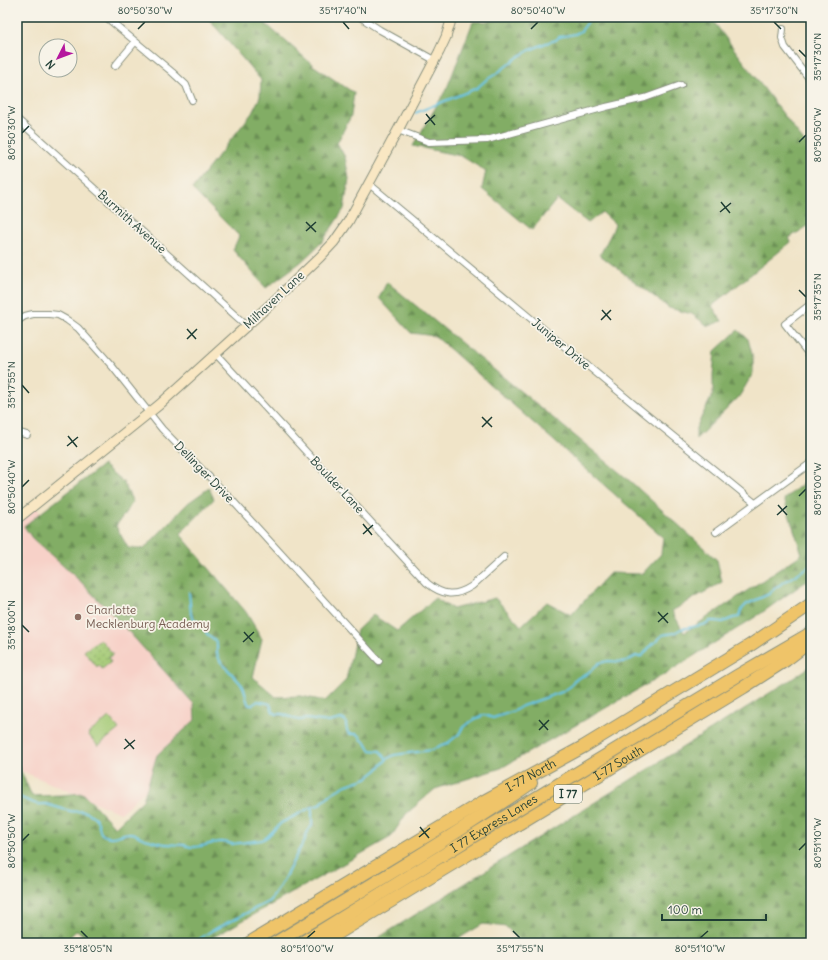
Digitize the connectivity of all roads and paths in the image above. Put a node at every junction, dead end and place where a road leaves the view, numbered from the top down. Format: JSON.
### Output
{"nodes":[{"id":1,"x":106,"y":17,"type":"edge"},
{"id":2,"x":360,"y":17,"type":"edge"},
{"id":3,"x":452,"y":17,"type":"edge"},
{"id":4,"x":783,"y":29,"type":"dead end"},
{"id":5,"x":135,"y":42,"type":"junction"},
{"id":6,"x":434,"y":60,"type":"junction"},
{"id":7,"x":115,"y":66,"type":"dead end"},
{"id":8,"x":810,"y":77,"type":"edge"},
{"id":9,"x":681,"y":85,"type":"dead end"},
{"id":10,"x":192,"y":100,"type":"dead end"},
{"id":11,"x":17,"y":119,"type":"edge"},
{"id":12,"x":398,"y":130,"type":"junction"},
{"id":13,"x":368,"y":183,"type":"junction"},
{"id":14,"x":811,"y":304,"type":"edge"},
{"id":15,"x":17,"y":321,"type":"edge"},
{"id":16,"x":247,"y":326,"type":"junction"},
{"id":17,"x":216,"y":354,"type":"junction"},
{"id":18,"x":811,"y":357,"type":"edge"},
{"id":19,"x":149,"y":413,"type":"junction"},
{"id":20,"x":17,"y":432,"type":"edge"},
{"id":21,"x":27,"y":435,"type":"dead end"},
{"id":22,"x":811,"y":463,"type":"edge"},
{"id":23,"x":755,"y":503,"type":"junction"},
{"id":24,"x":17,"y":519,"type":"edge"},
{"id":25,"x":716,"y":532,"type":"dead end"},
{"id":26,"x":504,"y":557,"type":"dead end"},
{"id":27,"x":811,"y":604,"type":"edge"},
{"id":28,"x":811,"y":632,"type":"edge"},
{"id":29,"x":811,"y":641,"type":"edge"},
{"id":30,"x":379,"y":661,"type":"dead end"},
{"id":31,"x":583,"y":747,"type":"junction"},
{"id":32,"x":249,"y":943,"type":"edge"},
{"id":33,"x":275,"y":943,"type":"edge"},
{"id":34,"x":301,"y":943,"type":"edge"},
{"id":35,"x":322,"y":943,"type":"edge"}],
"edges":[{"from":1,"to":5,"type":"street"},
{"from":2,"to":6,"type":"street"},
{"from":3,"to":6,"type":"street","name":"Milhaven Lane"},
{"from":4,"to":8,"type":"street"},
{"from":5,"to":7,"type":"street"},
{"from":5,"to":10,"type":"street"},
{"from":6,"to":12,"type":"street","name":"Milhaven Lane"},
{"from":9,"to":12,"type":"street"},
{"from":11,"to":16,"type":"street","name":"Burmith Avenue"},
{"from":12,"to":13,"type":"street","name":"Milhaven Lane"},
{"from":13,"to":16,"type":"street","name":"Milhaven Lane"},
{"from":13,"to":23,"type":"street","name":"Juniper Drive"},
{"from":14,"to":18,"type":"street"},
{"from":15,"to":19,"type":"street","name":"Dellinger Drive"},
{"from":16,"to":17,"type":"street","name":"Milhaven Lane"},
{"from":17,"to":19,"type":"street","name":"Milhaven Lane"},
{"from":17,"to":26,"type":"street","name":"Boulder Lane"},
{"from":19,"to":24,"type":"street","name":"Milhaven Lane"},
{"from":19,"to":30,"type":"street","name":"Dellinger Drive"},
{"from":20,"to":21,"type":"street"},
{"from":22,"to":23,"type":"street"},
{"from":23,"to":25,"type":"street"},
{"from":27,"to":31,"type":"highway","name":"I-77 North","number":"I 77"},
{"from":28,"to":34,"type":"highway","name":"I 77 Express Lanes","number":"I 77"},
{"from":29,"to":35,"type":"highway","name":"I-77 South","number":"I 77"},
{"from":31,"to":32,"type":"highway","name":"I-77 North","number":"I 77"},
{"from":31,"to":33,"type":"highway","name":"I 77 Express Lanes","number":"I 77"}]}
